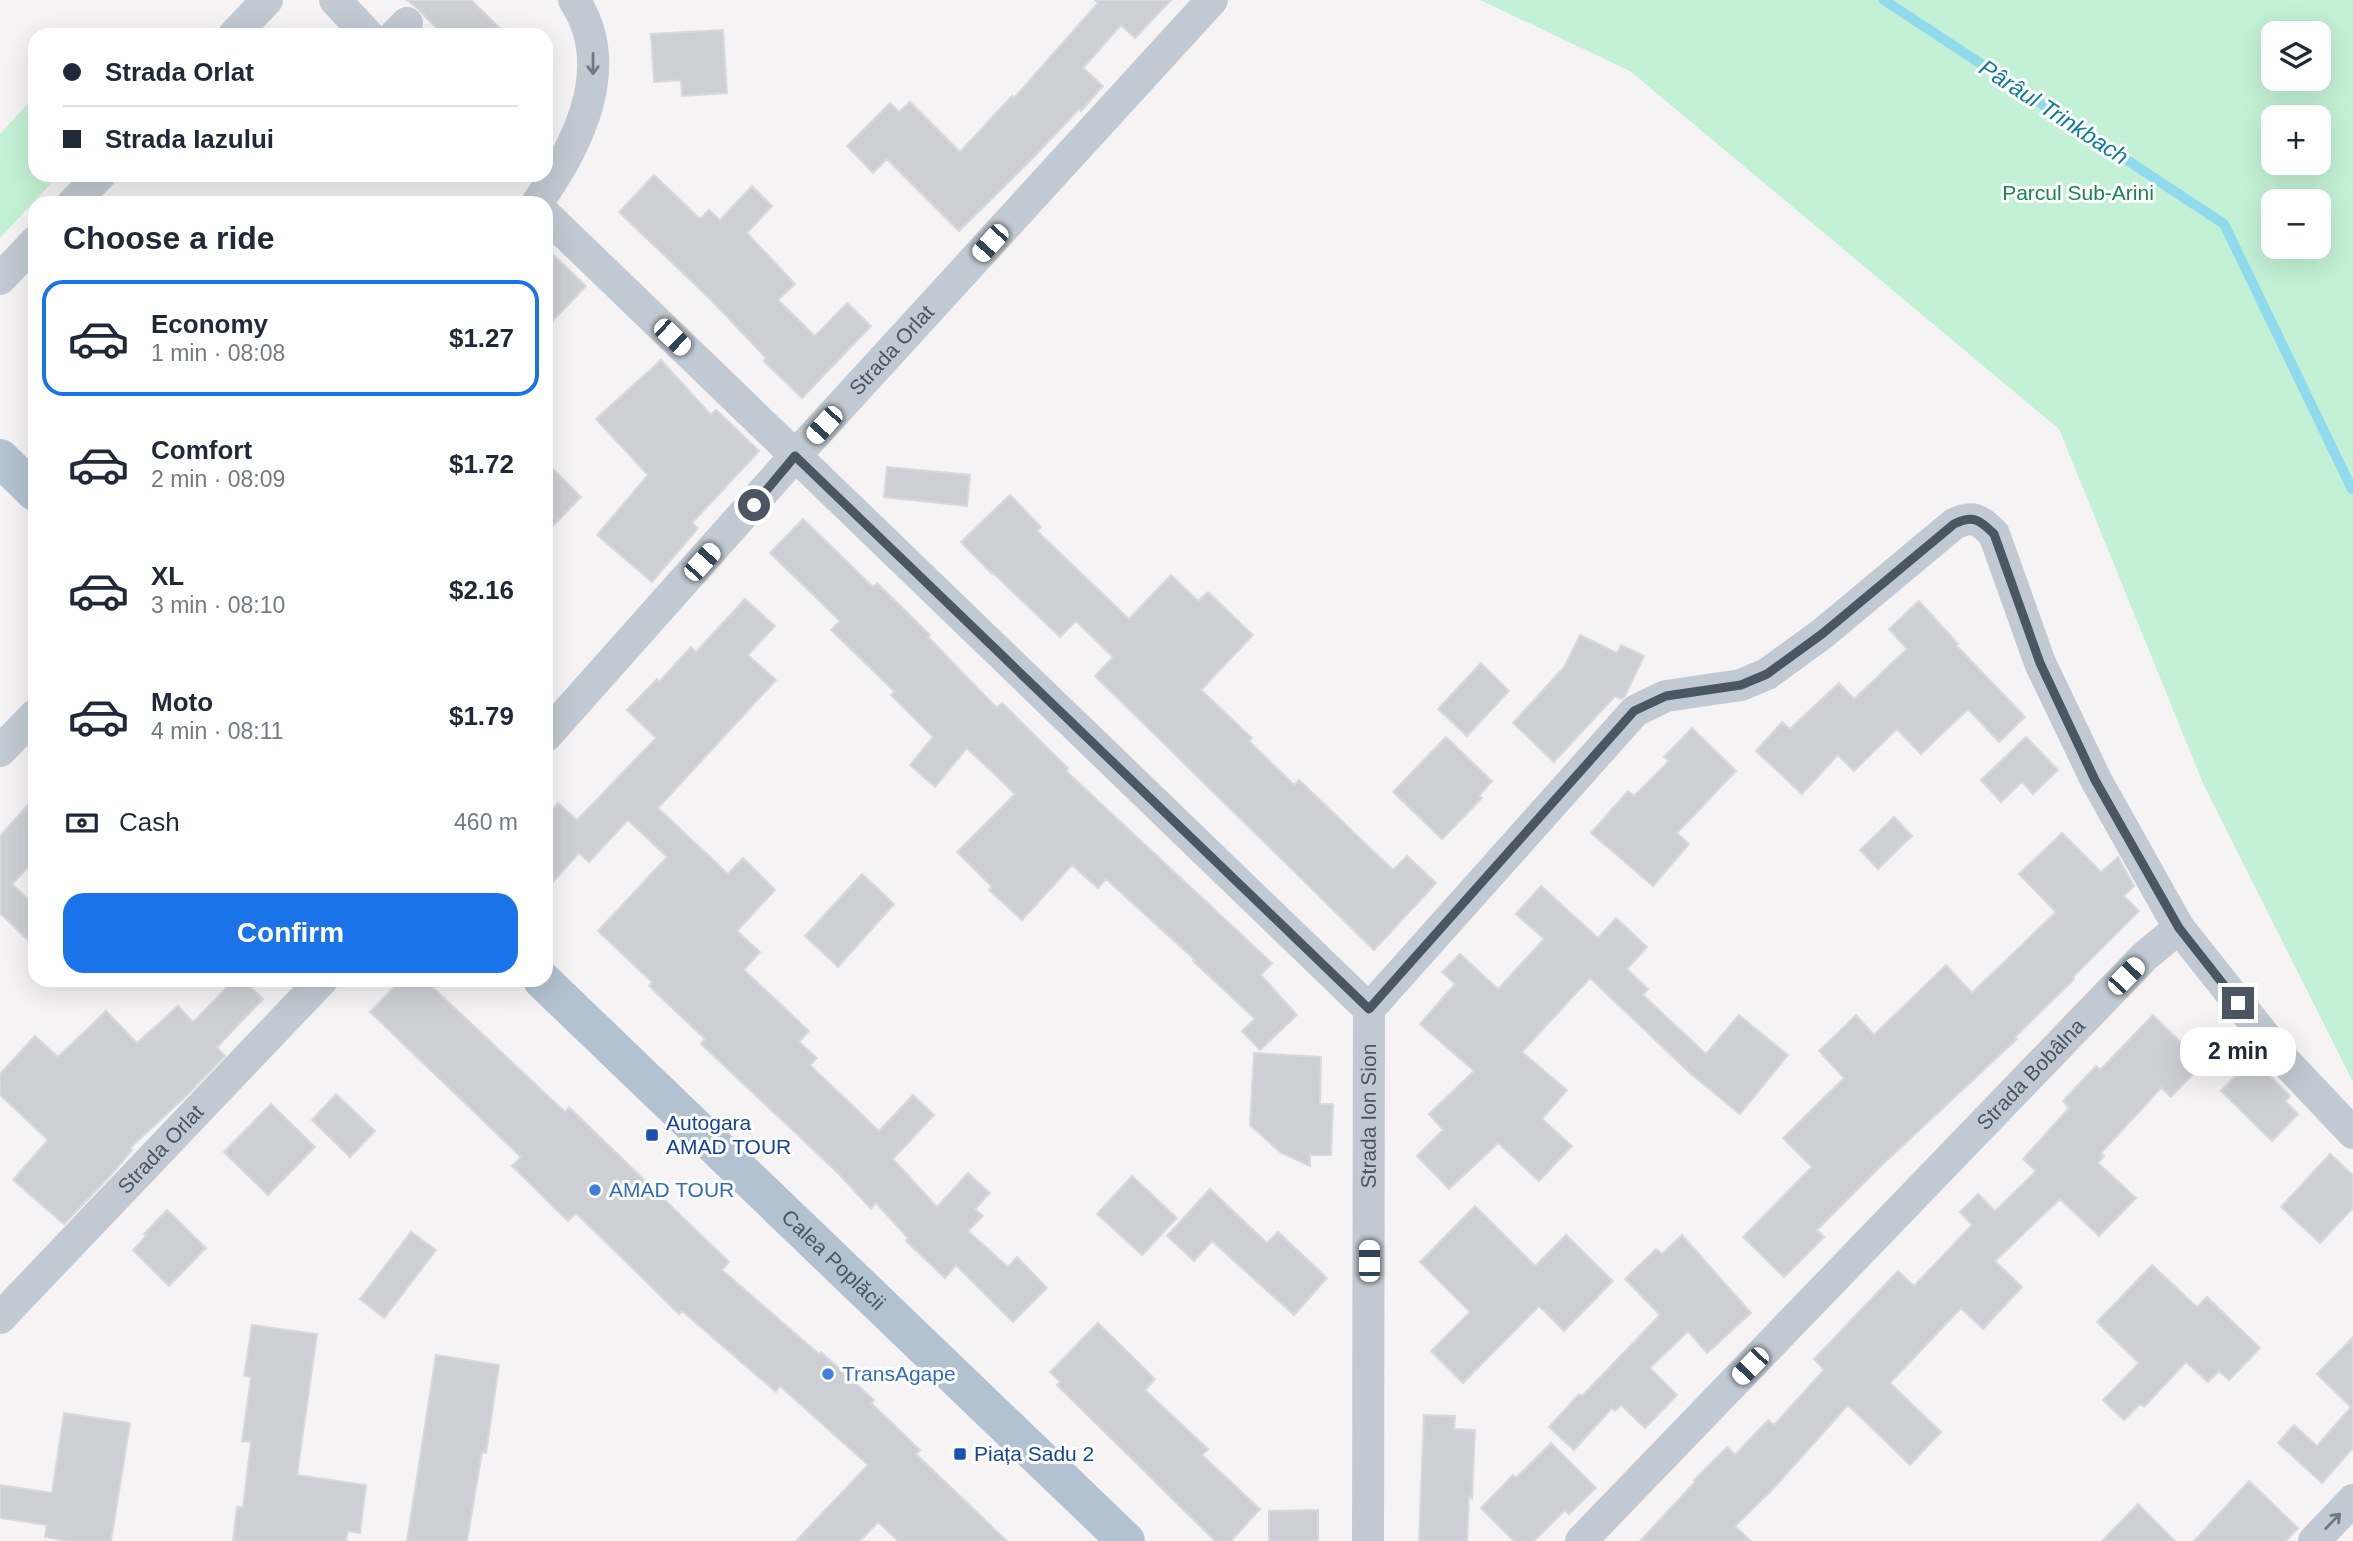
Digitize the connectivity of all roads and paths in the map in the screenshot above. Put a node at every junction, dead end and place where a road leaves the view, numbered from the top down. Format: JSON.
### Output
{"nodes":[{"id":1,"x":267,"y":0,"type":"edge"},
{"id":2,"x":335,"y":0,"type":"edge"},
{"id":3,"x":574,"y":0,"type":"edge"},
{"id":4,"x":1212,"y":0,"type":"edge"},
{"id":5,"x":241,"y":28,"type":"edge"},
{"id":6,"x":361,"y":28,"type":"edge"},
{"id":7,"x":553,"y":180,"type":"edge"},
{"id":8,"x":93,"y":182,"type":"edge"},
{"id":9,"x":80,"y":196,"type":"edge"},
{"id":10,"x":553,"y":222,"type":"edge"},
{"id":11,"x":28,"y":249,"type":"edge"},
{"id":12,"x":0,"y":279,"type":"edge"},
{"id":13,"x":795,"y":456,"type":"junction"},
{"id":14,"x":0,"y":458,"type":"edge"},
{"id":15,"x":28,"y":485,"type":"edge"},
{"id":16,"x":28,"y":722,"type":"edge"},
{"id":17,"x":553,"y":728,"type":"edge"},
{"id":18,"x":0,"y":751,"type":"edge"},
{"id":19,"x":2179,"y":928,"type":"junction"},
{"id":20,"x":315,"y":987,"type":"edge"},
{"id":21,"x":549,"y":987,"type":"edge"},
{"id":22,"x":1369,"y":1009,"type":"junction"},
{"id":23,"x":2353,"y":1133,"type":"edge"},
{"id":24,"x":0,"y":1318,"type":"edge"},
{"id":25,"x":2353,"y":1500,"type":"edge"},
{"id":26,"x":1126,"y":1541,"type":"edge"},
{"id":27,"x":1368,"y":1541,"type":"edge"},
{"id":28,"x":1581,"y":1541,"type":"edge"},
{"id":29,"x":2314,"y":1541,"type":"edge"}],
"edges":[{"from":1,"to":5,"type":"street"},
{"from":2,"to":6,"type":"street"},
{"from":3,"to":7,"type":"street","one_way":true},
{"from":4,"to":13,"type":"street","name":"Strada Orlat"},
{"from":8,"to":9,"type":"street"},
{"from":10,"to":13,"type":"street"},
{"from":11,"to":12,"type":"street"},
{"from":13,"to":17,"type":"street","name":"Strada Orlat"},
{"from":13,"to":22,"type":"street"},
{"from":14,"to":15,"type":"main road"},
{"from":16,"to":18,"type":"street"},
{"from":19,"to":22,"type":"street"},
{"from":19,"to":23,"type":"street"},
{"from":19,"to":28,"type":"street","name":"Strada Bobâlna"},
{"from":20,"to":24,"type":"street","name":"Strada Orlat"},
{"from":21,"to":26,"type":"main road","name":"Calea Poplăcii"},
{"from":22,"to":27,"type":"street","name":"Strada Ion Sion"},
{"from":29,"to":25,"type":"street","one_way":true}]}
